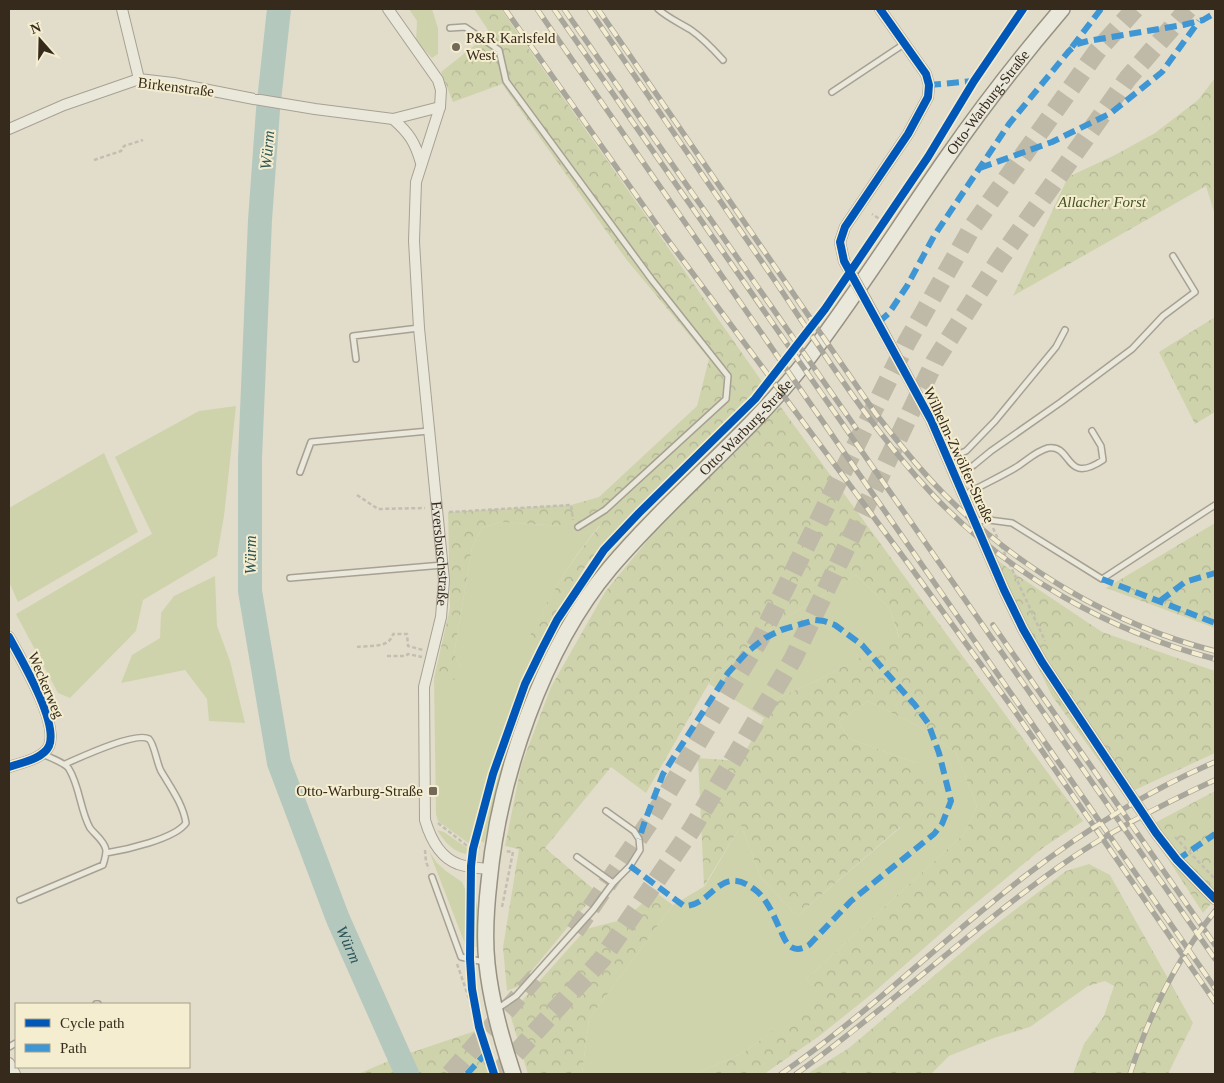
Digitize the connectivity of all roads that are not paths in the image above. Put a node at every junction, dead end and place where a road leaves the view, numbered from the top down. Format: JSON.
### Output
{"nodes":[{"id":1,"x":122,"y":9,"type":"edge"},
{"id":2,"x":388,"y":9,"type":"edge"},
{"id":3,"x":658,"y":9,"type":"edge"},
{"id":4,"x":880,"y":9,"type":"edge"},
{"id":5,"x":1062,"y":9,"type":"edge"},
{"id":6,"x":450,"y":28,"type":"dead end"},
{"id":7,"x":904,"y":44,"type":"junction"},
{"id":8,"x":723,"y":60,"type":"dead end"},
{"id":9,"x":139,"y":79,"type":"junction"},
{"id":10,"x":832,"y":92,"type":"dead end"},
{"id":11,"x":440,"y":107,"type":"junction"},
{"id":12,"x":393,"y":119,"type":"junction"},
{"id":13,"x":9,"y":129,"type":"edge"},
{"id":14,"x":421,"y":164,"type":"junction"},
{"id":15,"x":1173,"y":256,"type":"dead end"},
{"id":16,"x":419,"y":328,"type":"junction"},
{"id":17,"x":1065,"y":330,"type":"dead end"},
{"id":18,"x":356,"y":360,"type":"dead end"},
{"id":19,"x":429,"y":431,"type":"junction"},
{"id":20,"x":1092,"y":431,"type":"dead end"},
{"id":21,"x":947,"y":459,"type":"junction"},
{"id":22,"x":300,"y":472,"type":"dead end"},
{"id":23,"x":955,"y":478,"type":"junction"},
{"id":24,"x":963,"y":496,"type":"junction"},
{"id":25,"x":1215,"y":505,"type":"edge"},
{"id":26,"x":975,"y":521,"type":"junction"},
{"id":27,"x":578,"y":526,"type":"road end"},
{"id":28,"x":443,"y":565,"type":"junction"},
{"id":29,"x":290,"y":578,"type":"dead end"},
{"id":30,"x":9,"y":636,"type":"edge"},
{"id":31,"x":46,"y":750,"type":"junction"},
{"id":32,"x":64,"y":764,"type":"junction"},
{"id":33,"x":9,"y":767,"type":"edge"},
{"id":34,"x":606,"y":811,"type":"dead end"},
{"id":35,"x":106,"y":853,"type":"junction"},
{"id":36,"x":577,"y":858,"type":"dead end"},
{"id":37,"x":490,"y":869,"type":"junction"},
{"id":38,"x":432,"y":877,"type":"dead end"},
{"id":39,"x":613,"y":883,"type":"junction"},
{"id":40,"x":1215,"y":899,"type":"edge"},
{"id":41,"x":20,"y":900,"type":"dead end"},
{"id":42,"x":487,"y":962,"type":"junction"},
{"id":43,"x":494,"y":1011,"type":"junction"},
{"id":44,"x":9,"y":1063,"type":"edge"},
{"id":45,"x":14,"y":1074,"type":"edge"},
{"id":46,"x":512,"y":1074,"type":"edge"}],
"edges":[{"from":1,"to":9,"type":"street"},
{"from":2,"to":11,"type":"street","name":"Eversbuschstraße"},
{"from":3,"to":8,"type":"lane"},
{"from":4,"to":7,"type":"street","name":"Wilhelm-Zwölfer-Straße"},
{"from":5,"to":37,"type":"main road","name":"Otto-Warburg-Straße"},
{"from":6,"to":27,"type":"lane"},
{"from":7,"to":10,"type":"lane"},
{"from":7,"to":21,"type":"street","name":"Wilhelm-Zwölfer-Straße","bridge":true},
{"from":9,"to":12,"type":"street","name":"Birkenstraße"},
{"from":9,"to":13,"type":"street","name":"Birkenstraße"},
{"from":11,"to":12,"type":"street"},
{"from":11,"to":14,"type":"street","name":"Eversbuschstraße"},
{"from":12,"to":14,"type":"street"},
{"from":14,"to":16,"type":"street","name":"Eversbuschstraße"},
{"from":15,"to":23,"type":"lane"},
{"from":16,"to":18,"type":"lane"},
{"from":16,"to":19,"type":"street","name":"Eversbuschstraße"},
{"from":17,"to":21,"type":"lane"},
{"from":19,"to":22,"type":"lane"},
{"from":19,"to":28,"type":"street","name":"Eversbuschstraße"},
{"from":20,"to":24,"type":"lane"},
{"from":21,"to":23,"type":"street","name":"Wilhelm-Zwölfer-Straße"},
{"from":23,"to":24,"type":"street","name":"Wilhelm-Zwölfer-Straße"},
{"from":24,"to":26,"type":"street","name":"Wilhelm-Zwölfer-Straße"},
{"from":25,"to":26,"type":"lane"},
{"from":26,"to":40,"type":"street","name":"Wilhelm-Zwölfer-Straße"},
{"from":28,"to":29,"type":"lane"},
{"from":28,"to":37,"type":"street","name":"Eversbuschstraße"},
{"from":30,"to":31,"type":"street","name":"Weckerweg"},
{"from":31,"to":32,"type":"lane"},
{"from":31,"to":33,"type":"street"},
{"from":32,"to":35,"type":"lane"},
{"from":32,"to":35,"type":"lane"},
{"from":34,"to":39,"type":"lane"},
{"from":35,"to":41,"type":"lane"},
{"from":36,"to":39,"type":"lane"},
{"from":37,"to":42,"type":"main road"},
{"from":38,"to":42,"type":"lane"},
{"from":39,"to":43,"type":"lane"},
{"from":42,"to":43,"type":"main road"},
{"from":43,"to":46,"type":"main road"},
{"from":44,"to":45,"type":"street"}]}
